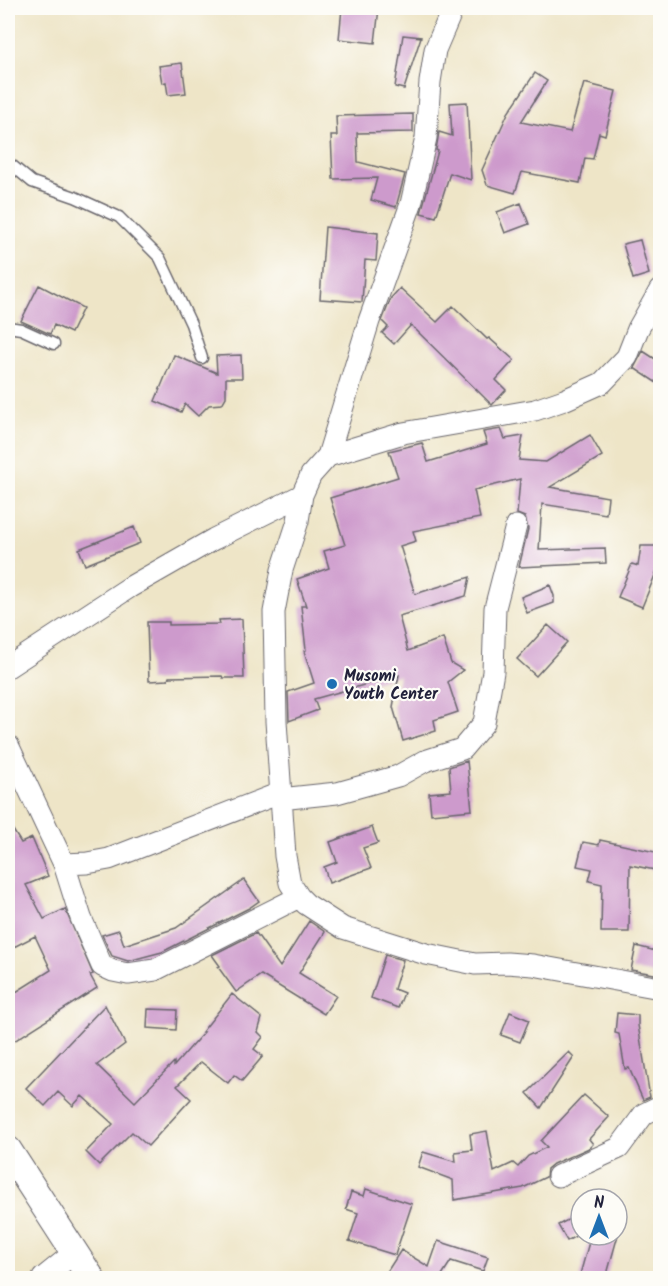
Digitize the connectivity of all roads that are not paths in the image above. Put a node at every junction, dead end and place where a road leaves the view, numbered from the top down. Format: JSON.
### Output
{"nodes":[{"id":1,"x":453,"y":8,"type":"edge"},
{"id":2,"x":8,"y":162,"type":"edge"},
{"id":3,"x":660,"y":290,"type":"edge"},
{"id":4,"x":8,"y":327,"type":"edge"},
{"id":5,"x":54,"y":344,"type":"dead end"},
{"id":6,"x":202,"y":358,"type":"dead end"},
{"id":7,"x":328,"y":456,"type":"junction"},
{"id":8,"x":302,"y":495,"type":"junction"},
{"id":9,"x":516,"y":526,"type":"dead end"},
{"id":10,"x":8,"y":667,"type":"edge"},
{"id":11,"x":8,"y":745,"type":"edge"},
{"id":12,"x":280,"y":796,"type":"junction"},
{"id":13,"x":64,"y":864,"type":"junction"},
{"id":14,"x":299,"y":897,"type":"junction"},
{"id":15,"x":660,"y":988,"type":"edge"},
{"id":16,"x":660,"y":1106,"type":"edge"},
{"id":17,"x":8,"y":1150,"type":"edge"},
{"id":18,"x":558,"y":1176,"type":"dead end"},
{"id":19,"x":74,"y":1253,"type":"junction"},
{"id":20,"x":44,"y":1278,"type":"edge"},
{"id":21,"x":91,"y":1278,"type":"edge"}],
"edges":[{"from":1,"to":7,"type":"street"},
{"from":2,"to":6,"type":"lane"},
{"from":3,"to":7,"type":"street"},
{"from":4,"to":5,"type":"lane"},
{"from":7,"to":8,"type":"street"},
{"from":8,"to":10,"type":"street"},
{"from":8,"to":12,"type":"street"},
{"from":9,"to":12,"type":"street"},
{"from":11,"to":13,"type":"street"},
{"from":12,"to":13,"type":"street"},
{"from":12,"to":14,"type":"street"},
{"from":13,"to":14,"type":"street"},
{"from":14,"to":15,"type":"street"},
{"from":16,"to":18,"type":"street"},
{"from":17,"to":19,"type":"street"},
{"from":19,"to":20,"type":"street"},
{"from":19,"to":21,"type":"street"}]}
